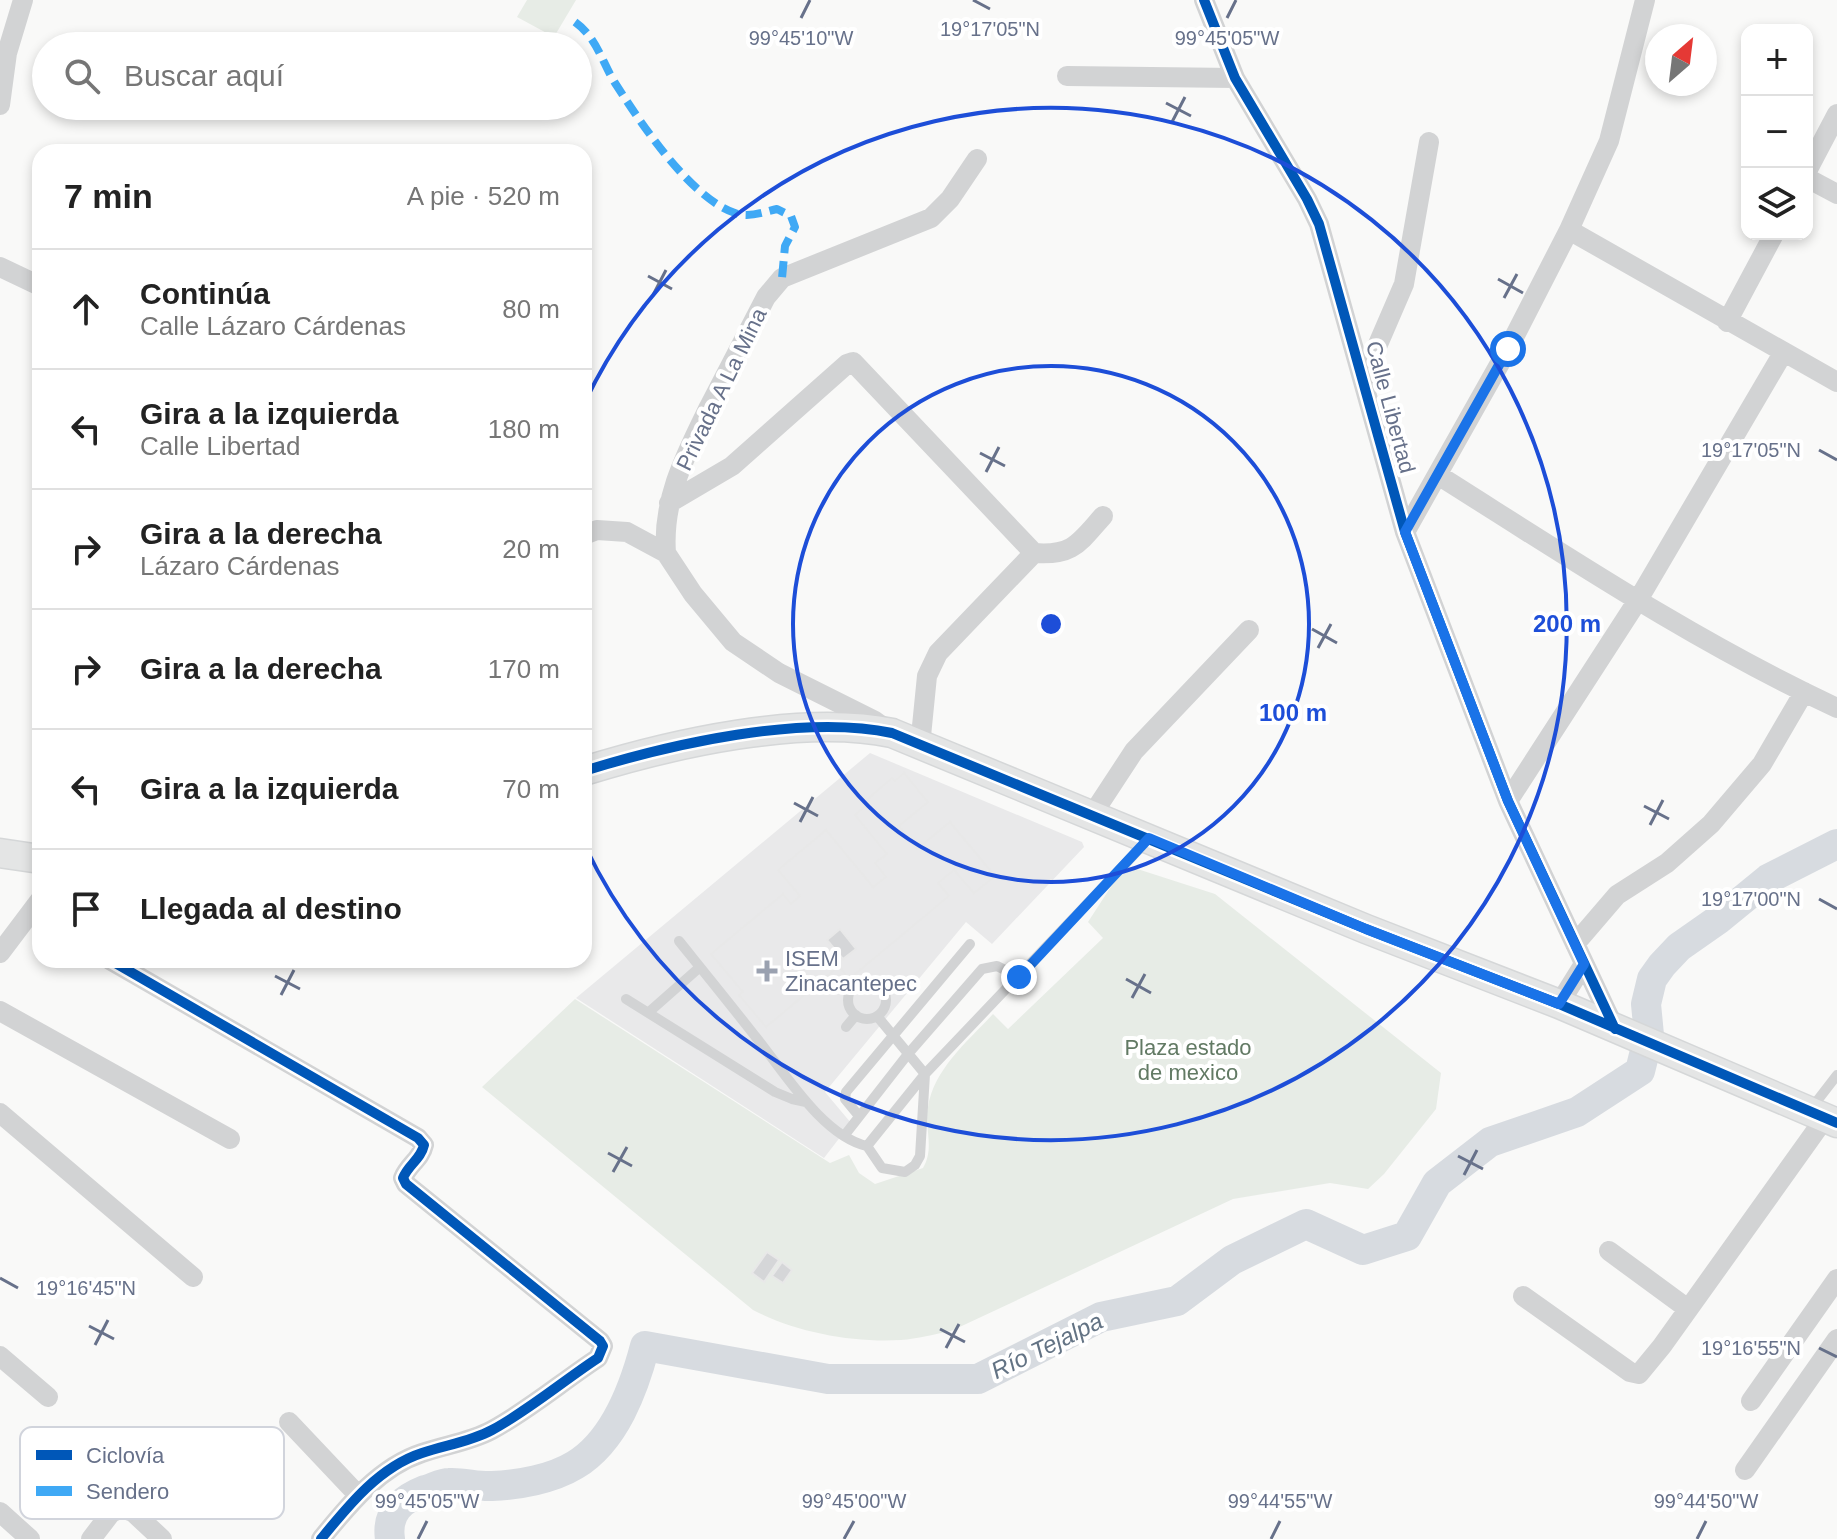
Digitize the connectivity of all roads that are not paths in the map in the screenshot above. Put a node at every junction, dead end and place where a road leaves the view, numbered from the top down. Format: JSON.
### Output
{"nodes":[{"id":1,"x":23,"y":0,"type":"edge"},
{"id":2,"x":1204,"y":0,"type":"edge"},
{"id":3,"x":1645,"y":0,"type":"edge"},
{"id":4,"x":1067,"y":76,"type":"dead end"},
{"id":5,"x":1235,"y":78,"type":"junction"},
{"id":6,"x":0,"y":105,"type":"edge"},
{"id":7,"x":1837,"y":114,"type":"edge"},
{"id":8,"x":1429,"y":142,"type":"dead end"},
{"id":9,"x":977,"y":159,"type":"dead end"},
{"id":10,"x":1809,"y":168,"type":"edge"},
{"id":11,"x":1813,"y":181,"type":"edge"},
{"id":12,"x":1837,"y":194,"type":"edge"},
{"id":13,"x":1569,"y":230,"type":"junction"},
{"id":14,"x":1771,"y":240,"type":"edge"},
{"id":15,"x":0,"y":267,"type":"edge"},
{"id":16,"x":32,"y":282,"type":"edge"},
{"id":17,"x":1727,"y":322,"type":"junction"},
{"id":18,"x":1783,"y":353,"type":"junction"},
{"id":19,"x":1363,"y":379,"type":"junction"},
{"id":20,"x":1837,"y":382,"type":"edge"},
{"id":21,"x":1438,"y":475,"type":"junction"},
{"id":22,"x":669,"y":503,"type":"junction"},
{"id":23,"x":1103,"y":516,"type":"dead end"},
{"id":24,"x":592,"y":532,"type":"edge"},
{"id":25,"x":1405,"y":532,"type":"junction"},
{"id":26,"x":666,"y":553,"type":"junction"},
{"id":27,"x":1034,"y":553,"type":"junction"},
{"id":28,"x":1638,"y":600,"type":"junction"},
{"id":29,"x":1249,"y":630,"type":"dead end"},
{"id":30,"x":1804,"y":692,"type":"junction"},
{"id":31,"x":1837,"y":708,"type":"edge"},
{"id":32,"x":892,"y":733,"type":"junction"},
{"id":33,"x":920,"y":746,"type":"junction"},
{"id":34,"x":592,"y":769,"type":"edge"},
{"id":35,"x":1508,"y":801,"type":"junction"},
{"id":36,"x":1092,"y":815,"type":"junction"},
{"id":37,"x":1149,"y":838,"type":"junction"},
{"id":38,"x":0,"y":853,"type":"edge"},
{"id":39,"x":32,"y":858,"type":"edge"},
{"id":40,"x":32,"y":917,"type":"edge"},
{"id":41,"x":679,"y":941,"type":"dead end"},
{"id":42,"x":970,"y":944,"type":"dead end"},
{"id":43,"x":1575,"y":944,"type":"junction"},
{"id":44,"x":0,"y":953,"type":"edge"},
{"id":45,"x":1584,"y":964,"type":"junction"},
{"id":46,"x":700,"y":967,"type":"junction"},
{"id":47,"x":124,"y":968,"type":"edge"},
{"id":48,"x":1019,"y":977,"type":"junction"},
{"id":49,"x":626,"y":999,"type":"dead end"},
{"id":50,"x":1559,"y":1004,"type":"junction"},
{"id":51,"x":0,"y":1011,"type":"edge"},
{"id":52,"x":649,"y":1012,"type":"junction"},
{"id":53,"x":856,"y":1015,"type":"junction"},
{"id":54,"x":877,"y":1016,"type":"junction"},
{"id":55,"x":846,"y":1027,"type":"dead end"},
{"id":56,"x":1623,"y":1032,"type":"junction"},
{"id":57,"x":893,"y":1036,"type":"junction"},
{"id":58,"x":908,"y":1054,"type":"junction"},
{"id":59,"x":925,"y":1074,"type":"junction"},
{"id":60,"x":1837,"y":1075,"type":"edge"},
{"id":61,"x":806,"y":1102,"type":"junction"},
{"id":62,"x":0,"y":1113,"type":"edge"},
{"id":63,"x":859,"y":1116,"type":"junction"},
{"id":64,"x":1824,"y":1117,"type":"edge"},
{"id":65,"x":844,"y":1136,"type":"junction"},
{"id":66,"x":230,"y":1139,"type":"dead end"},
{"id":67,"x":867,"y":1146,"type":"junction"},
{"id":68,"x":1609,"y":1251,"type":"dead end"},
{"id":69,"x":193,"y":1277,"type":"dead end"},
{"id":70,"x":1837,"y":1279,"type":"edge"},
{"id":71,"x":1523,"y":1296,"type":"dead end"},
{"id":72,"x":1830,"y":1305,"type":"edge"},
{"id":73,"x":1688,"y":1309,"type":"junction"},
{"id":74,"x":1837,"y":1339,"type":"edge"},
{"id":75,"x":0,"y":1356,"type":"edge"},
{"id":76,"x":48,"y":1397,"type":"dead end"},
{"id":77,"x":1751,"y":1401,"type":"dead end"},
{"id":78,"x":289,"y":1422,"type":"dead end"},
{"id":79,"x":1745,"y":1470,"type":"dead end"},
{"id":80,"x":358,"y":1495,"type":"junction"},
{"id":81,"x":0,"y":1512,"type":"edge"},
{"id":82,"x":106,"y":1519,"type":"edge"},
{"id":83,"x":141,"y":1519,"type":"edge"},
{"id":84,"x":30,"y":1539,"type":"edge"},
{"id":85,"x":91,"y":1539,"type":"edge"},
{"id":86,"x":162,"y":1539,"type":"edge"},
{"id":87,"x":321,"y":1539,"type":"edge"}],
"edges":[{"from":1,"to":6,"type":"street"},
{"from":2,"to":5,"type":"street","name":"Calle Libertad"},
{"from":3,"to":13,"type":"street"},
{"from":4,"to":5,"type":"street"},
{"from":5,"to":19,"type":"street","name":"Calle Libertad"},
{"from":7,"to":10,"type":"street"},
{"from":8,"to":19,"type":"street"},
{"from":9,"to":22,"type":"street","name":"Privada A La Mina"},
{"from":11,"to":12,"type":"street"},
{"from":13,"to":17,"type":"street"},
{"from":13,"to":21,"type":"street"},
{"from":14,"to":17,"type":"street"},
{"from":15,"to":16,"type":"street"},
{"from":17,"to":18,"type":"street"},
{"from":18,"to":20,"type":"street"},
{"from":18,"to":28,"type":"street"},
{"from":19,"to":25,"type":"street","name":"Calle Libertad"},
{"from":21,"to":25,"type":"street"},
{"from":21,"to":28,"type":"street"},
{"from":22,"to":26,"type":"street","name":"Privada A La Mina"},
{"from":22,"to":27,"type":"street"},
{"from":23,"to":27,"type":"street"},
{"from":24,"to":26,"type":"street"},
{"from":25,"to":35,"type":"street","name":"Calle Libertad"},
{"from":26,"to":32,"type":"street"},
{"from":27,"to":33,"type":"street"},
{"from":28,"to":30,"type":"street"},
{"from":28,"to":35,"type":"street"},
{"from":29,"to":36,"type":"street"},
{"from":30,"to":31,"type":"street"},
{"from":30,"to":43,"type":"street"},
{"from":32,"to":33,"type":"street"},
{"from":32,"to":34,"type":"street"},
{"from":33,"to":36,"type":"street"},
{"from":35,"to":43,"type":"street","name":"Calle Libertad"},
{"from":36,"to":37,"type":"street"},
{"from":37,"to":48,"type":"lane"},
{"from":37,"to":50,"type":"street"},
{"from":38,"to":39,"type":"street"},
{"from":40,"to":44,"type":"street"},
{"from":41,"to":46,"type":"lane"},
{"from":42,"to":57,"type":"lane"},
{"from":43,"to":45,"type":"street","name":"Calle Libertad"},
{"from":45,"to":50,"type":"street"},
{"from":45,"to":56,"type":"street","name":"Calle Libertad"},
{"from":46,"to":52,"type":"lane"},
{"from":46,"to":61,"type":"lane"},
{"from":47,"to":80,"type":"street"},
{"from":48,"to":58,"type":"lane"},
{"from":48,"to":59,"type":"lane"},
{"from":49,"to":52,"type":"lane"},
{"from":50,"to":56,"type":"street"},
{"from":51,"to":66,"type":"street"},
{"from":52,"to":61,"type":"lane"},
{"from":53,"to":54,"type":"lane"},
{"from":53,"to":54,"type":"lane"},
{"from":53,"to":55,"type":"lane"},
{"from":54,"to":57,"type":"lane"},
{"from":56,"to":64,"type":"street"},
{"from":57,"to":58,"type":"lane"},
{"from":57,"to":63,"type":"lane"},
{"from":58,"to":59,"type":"lane"},
{"from":58,"to":63,"type":"lane"},
{"from":59,"to":67,"type":"lane"},
{"from":59,"to":67,"type":"lane"},
{"from":60,"to":64,"type":"lane"},
{"from":61,"to":65,"type":"lane"},
{"from":62,"to":69,"type":"street"},
{"from":63,"to":65,"type":"lane"},
{"from":64,"to":73,"type":"street"},
{"from":65,"to":67,"type":"lane"},
{"from":68,"to":73,"type":"street"},
{"from":70,"to":72,"type":"street"},
{"from":71,"to":73,"type":"street"},
{"from":72,"to":77,"type":"street"},
{"from":74,"to":79,"type":"street"},
{"from":75,"to":76,"type":"street"},
{"from":78,"to":80,"type":"street"},
{"from":80,"to":87,"type":"street"},
{"from":81,"to":84,"type":"street"},
{"from":82,"to":85,"type":"street"},
{"from":83,"to":86,"type":"street"}]}
